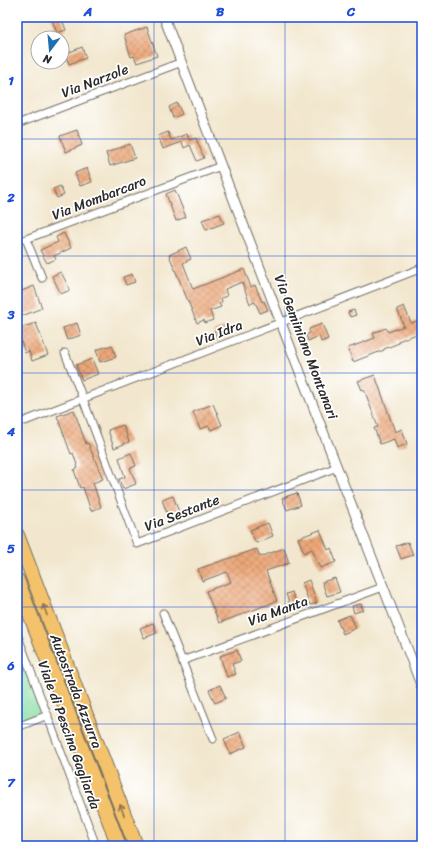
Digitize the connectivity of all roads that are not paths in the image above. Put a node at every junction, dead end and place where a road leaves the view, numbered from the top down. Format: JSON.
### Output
{"nodes":[{"id":1,"x":164,"y":17,"type":"edge"},
{"id":2,"x":182,"y":62,"type":"junction"},
{"id":3,"x":17,"y":124,"type":"edge"},
{"id":4,"x":221,"y":166,"type":"junction"},
{"id":5,"x":422,"y":268,"type":"edge"},
{"id":6,"x":42,"y":278,"type":"dead end"},
{"id":7,"x":281,"y":323,"type":"junction"},
{"id":8,"x":64,"y":354,"type":"dead end"},
{"id":9,"x":83,"y":399,"type":"junction"},
{"id":10,"x":25,"y":421,"type":"dead end"},
{"id":11,"x":337,"y":467,"type":"junction"},
{"id":12,"x":17,"y":535,"type":"edge"},
{"id":13,"x":17,"y":580,"type":"edge"},
{"id":14,"x":383,"y":586,"type":"junction"},
{"id":15,"x":163,"y":613,"type":"dead end"},
{"id":16,"x":17,"y":634,"type":"edge"},
{"id":17,"x":182,"y":661,"type":"junction"},
{"id":18,"x":422,"y":687,"type":"edge"},
{"id":19,"x":48,"y":715,"type":"junction"},
{"id":20,"x":17,"y":727,"type":"edge"},
{"id":21,"x":213,"y":739,"type":"dead end"},
{"id":22,"x":96,"y":846,"type":"edge"},
{"id":23,"x":119,"y":846,"type":"edge"},
{"id":24,"x":136,"y":846,"type":"edge"}],
"edges":[{"from":1,"to":2,"type":"street","name":"Via Geminiano Montanari"},
{"from":2,"to":3,"type":"street","name":"Via Narzole"},
{"from":2,"to":4,"type":"street","name":"Via Geminiano Montanari"},
{"from":4,"to":6,"type":"street","name":"Via Mombarcaro"},
{"from":4,"to":7,"type":"street","name":"Via Geminiano Montanari"},
{"from":5,"to":7,"type":"street","name":"Via Idra"},
{"from":7,"to":9,"type":"street","name":"Via Idra"},
{"from":7,"to":11,"type":"street","name":"Via Geminiano Montanari"},
{"from":8,"to":9,"type":"street","name":"Via Sestante"},
{"from":9,"to":10,"type":"street","name":"Via Idra"},
{"from":9,"to":11,"type":"street","name":"Via Sestante"},
{"from":11,"to":14,"type":"street","name":"Via Geminiano Montanari"},
{"from":24,"to":12,"type":"highway","name":"Autostrada Azzurra","one_way":true},
{"from":13,"to":23,"type":"highway","name":"Autostrada Azzurra"},
{"from":14,"to":17,"type":"street","name":"Via Manta"},
{"from":14,"to":18,"type":"street","name":"Via Geminiano Montanari"},
{"from":15,"to":17,"type":"street"},
{"from":16,"to":19,"type":"street","name":"Viale di Pescina Gagliarda"},
{"from":17,"to":21,"type":"street"},
{"from":19,"to":20,"type":"street"},
{"from":19,"to":22,"type":"street","name":"Viale di Pescina Gagliarda"}]}
